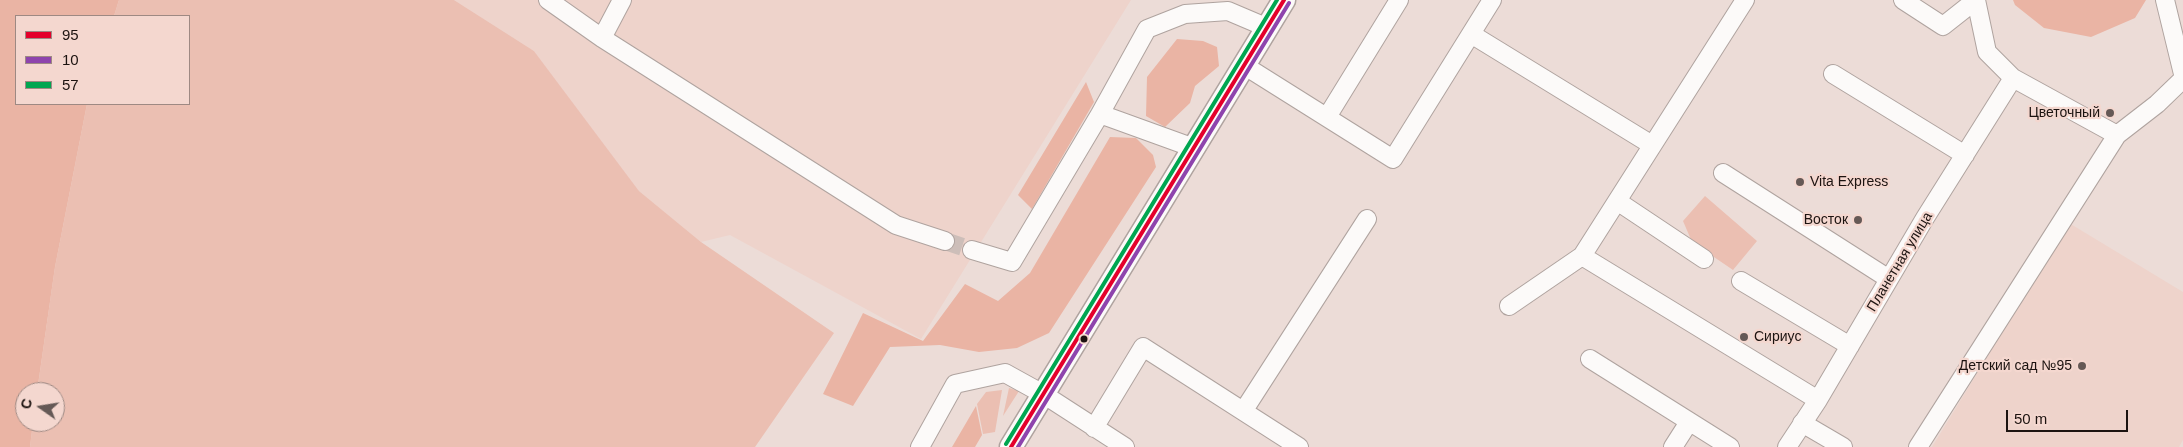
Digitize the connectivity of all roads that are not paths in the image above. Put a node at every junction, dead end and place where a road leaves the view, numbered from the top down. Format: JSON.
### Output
{"nodes":[{"id":1,"x":548,"y":0,"type":"edge"},
{"id":2,"x":622,"y":0,"type":"edge"},
{"id":3,"x":1284,"y":0,"type":"edge"},
{"id":4,"x":1399,"y":0,"type":"edge"},
{"id":5,"x":1492,"y":0,"type":"edge"},
{"id":6,"x":1745,"y":0,"type":"edge"},
{"id":7,"x":1903,"y":0,"type":"edge"},
{"id":8,"x":1976,"y":0,"type":"edge"},
{"id":9,"x":2165,"y":0,"type":"edge"},
{"id":10,"x":1226,"y":6,"type":"edge"},
{"id":11,"x":1268,"y":28,"type":"junction"},
{"id":12,"x":1471,"y":34,"type":"junction"},
{"id":13,"x":602,"y":38,"type":"junction"},
{"id":14,"x":1245,"y":66,"type":"junction"},
{"id":15,"x":1833,"y":74,"type":"dead end"},
{"id":16,"x":2183,"y":74,"type":"edge"},
{"id":17,"x":2013,"y":78,"type":"junction"},
{"id":18,"x":2183,"y":79,"type":"edge"},
{"id":19,"x":1100,"y":114,"type":"junction"},
{"id":20,"x":1327,"y":117,"type":"junction"},
{"id":21,"x":2117,"y":135,"type":"junction"},
{"id":22,"x":1652,"y":145,"type":"junction"},
{"id":23,"x":1194,"y":148,"type":"junction"},
{"id":24,"x":1965,"y":155,"type":"junction"},
{"id":25,"x":1723,"y":173,"type":"dead end"},
{"id":26,"x":1617,"y":201,"type":"junction"},
{"id":27,"x":1367,"y":219,"type":"dead end"},
{"id":28,"x":945,"y":241,"type":"tunnel mouth"},
{"id":29,"x":972,"y":250,"type":"tunnel mouth"},
{"id":30,"x":1582,"y":256,"type":"junction"},
{"id":31,"x":1704,"y":259,"type":"dead end"},
{"id":32,"x":1890,"y":279,"type":"junction"},
{"id":33,"x":1741,"y":281,"type":"dead end"},
{"id":34,"x":1509,"y":306,"type":"dead end"},
{"id":35,"x":1850,"y":346,"type":"junction"},
{"id":36,"x":1590,"y":360,"type":"dead end"},
{"id":37,"x":1044,"y":394,"type":"junction"},
{"id":38,"x":1818,"y":400,"type":"junction"},
{"id":39,"x":1244,"y":410,"type":"junction"},
{"id":40,"x":1689,"y":422,"type":"junction"},
{"id":41,"x":1802,"y":423,"type":"junction"},
{"id":42,"x":1094,"y":428,"type":"junction"},
{"id":43,"x":920,"y":447,"type":"edge"},
{"id":44,"x":1011,"y":447,"type":"edge"},
{"id":45,"x":1125,"y":447,"type":"edge"},
{"id":46,"x":1299,"y":447,"type":"edge"},
{"id":47,"x":1673,"y":447,"type":"edge"},
{"id":48,"x":1730,"y":447,"type":"edge"},
{"id":49,"x":1788,"y":447,"type":"edge"},
{"id":50,"x":1844,"y":447,"type":"edge"},
{"id":51,"x":1918,"y":447,"type":"edge"}],
"edges":[{"from":1,"to":13,"type":"street"},
{"from":2,"to":13,"type":"street"},
{"from":3,"to":11,"type":"main road"},
{"from":4,"to":20,"type":"street"},
{"from":5,"to":12,"type":"street"},
{"from":6,"to":22,"type":"street"},
{"from":7,"to":8,"type":"street"},
{"from":8,"to":17,"type":"street"},
{"from":9,"to":16,"type":"street"},
{"from":10,"to":11,"type":"street"},
{"from":10,"to":19,"type":"street"},
{"from":11,"to":14,"type":"main road"},
{"from":12,"to":20,"type":"street"},
{"from":12,"to":22,"type":"street"},
{"from":13,"to":28,"type":"street"},
{"from":14,"to":20,"type":"street"},
{"from":14,"to":23,"type":"main road"},
{"from":15,"to":24,"type":"street"},
{"from":17,"to":21,"type":"street"},
{"from":17,"to":24,"type":"street","name":"Планетная улица"},
{"from":18,"to":21,"type":"street"},
{"from":19,"to":23,"type":"street"},
{"from":19,"to":29,"type":"street"},
{"from":21,"to":51,"type":"street"},
{"from":22,"to":26,"type":"street"},
{"from":23,"to":37,"type":"main road"},
{"from":24,"to":32,"type":"street","name":"Планетная улица"},
{"from":25,"to":32,"type":"street"},
{"from":26,"to":30,"type":"street"},
{"from":26,"to":31,"type":"street"},
{"from":27,"to":39,"type":"street"},
{"from":30,"to":34,"type":"street"},
{"from":30,"to":38,"type":"street"},
{"from":32,"to":35,"type":"street","name":"Планетная улица"},
{"from":33,"to":35,"type":"street"},
{"from":35,"to":38,"type":"street","name":"Планетная улица"},
{"from":36,"to":40,"type":"street"},
{"from":37,"to":42,"type":"street"},
{"from":37,"to":43,"type":"street"},
{"from":37,"to":44,"type":"main road"},
{"from":38,"to":41,"type":"street","name":"Планетная улица"},
{"from":39,"to":42,"type":"street"},
{"from":39,"to":46,"type":"street"},
{"from":40,"to":47,"type":"street"},
{"from":40,"to":48,"type":"street"},
{"from":41,"to":49,"type":"street","name":"Планетная улица"},
{"from":41,"to":50,"type":"street"},
{"from":42,"to":45,"type":"street"}]}
